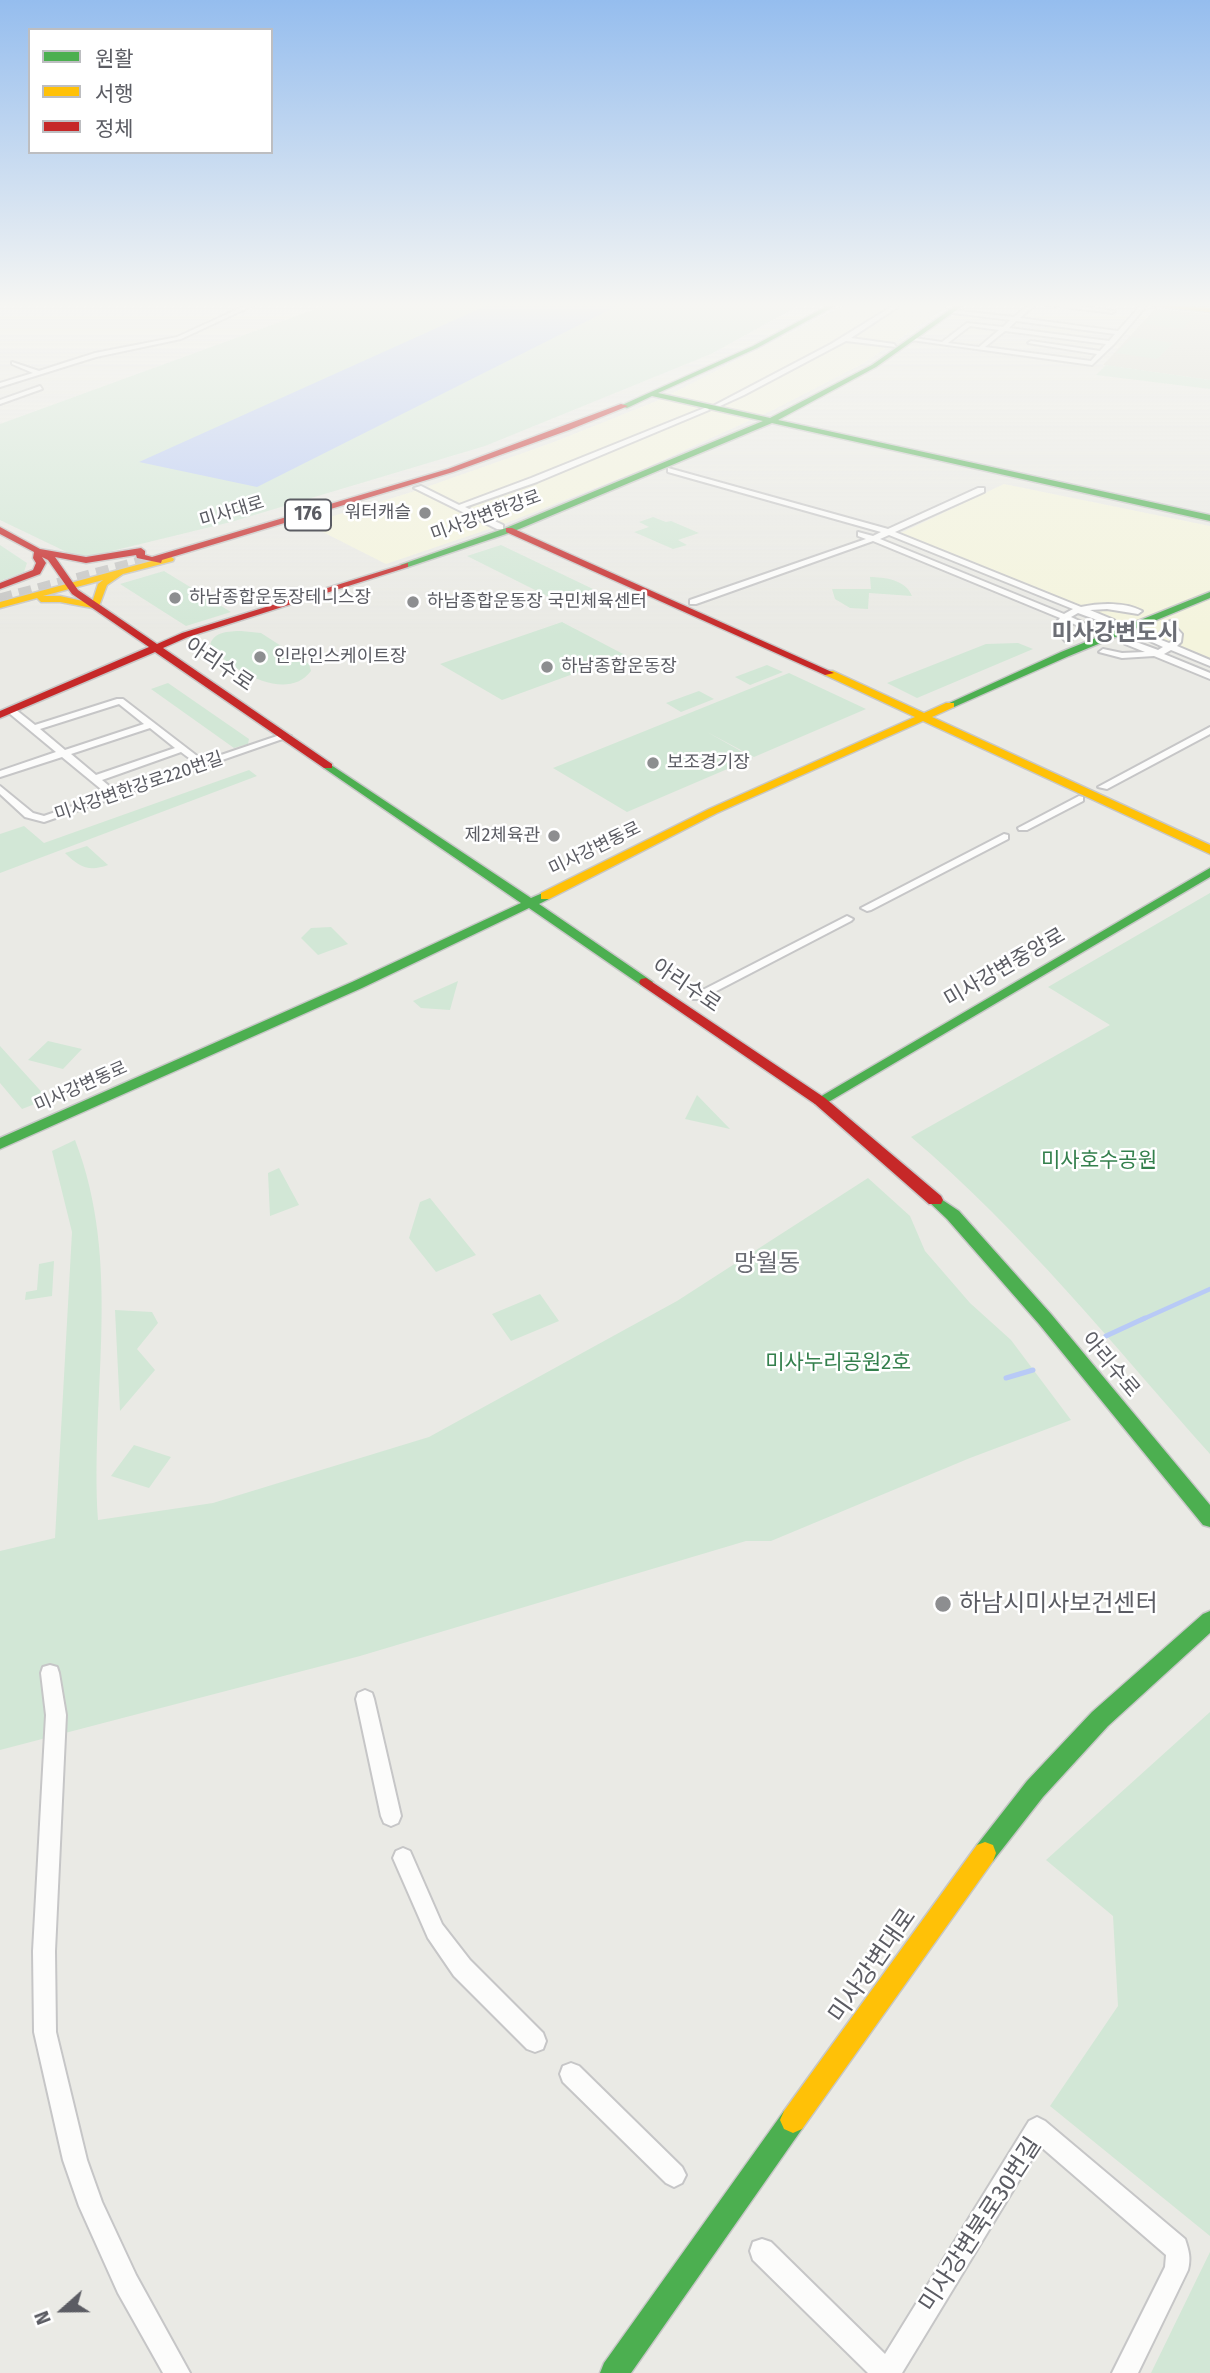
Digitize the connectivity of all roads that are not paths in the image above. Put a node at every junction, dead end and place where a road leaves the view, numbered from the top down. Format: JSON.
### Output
{"nodes":[{"id":1,"x":580,"y":415,"type":"edge"},
{"id":2,"x":600,"y":415,"type":"edge"},
{"id":3,"x":695,"y":415,"type":"edge"},
{"id":4,"x":748,"y":415,"type":"edge"},
{"id":5,"x":782,"y":415,"type":"edge"},
{"id":6,"x":772,"y":420,"type":"junction"},
{"id":7,"x":455,"y":464,"type":"junction"},
{"id":8,"x":671,"y":470,"type":"dead end"},
{"id":9,"x":661,"y":474,"type":"dead end"},
{"id":10,"x":418,"y":488,"type":"dead end"},
{"id":11,"x":981,"y":490,"type":"dead end"},
{"id":12,"x":459,"y":507,"type":"junction"},
{"id":13,"x":1210,"y":518,"type":"edge"},
{"id":14,"x":504,"y":528,"type":"junction"},
{"id":15,"x":0,"y":530,"type":"edge"},
{"id":16,"x":889,"y":533,"type":"junction"},
{"id":17,"x":875,"y":538,"type":"junction"},
{"id":18,"x":39,"y":551,"type":"junction"},
{"id":19,"x":151,"y":557,"type":"junction"},
{"id":20,"x":123,"y":572,"type":"junction"},
{"id":21,"x":67,"y":579,"type":"junction"},
{"id":22,"x":0,"y":587,"type":"edge"},
{"id":23,"x":1210,"y":595,"type":"edge"},
{"id":24,"x":0,"y":598,"type":"edge"},
{"id":25,"x":693,"y":602,"type":"dead end"},
{"id":26,"x":0,"y":605,"type":"edge"},
{"id":27,"x":95,"y":607,"type":"junction"},
{"id":28,"x":1081,"y":610,"type":"junction"},
{"id":29,"x":1138,"y":611,"type":"dead end"},
{"id":30,"x":1065,"y":617,"type":"junction"},
{"id":31,"x":1111,"y":622,"type":"dead end"},
{"id":32,"x":1170,"y":624,"type":"dead end"},
{"id":33,"x":1093,"y":629,"type":"dead end"},
{"id":34,"x":1143,"y":636,"type":"dead end"},
{"id":35,"x":1068,"y":639,"type":"dead end"},
{"id":36,"x":1128,"y":642,"type":"dead end"},
{"id":37,"x":155,"y":647,"type":"junction"},
{"id":38,"x":1171,"y":648,"type":"junction"},
{"id":39,"x":1103,"y":652,"type":"dead end"},
{"id":40,"x":1156,"y":654,"type":"junction"},
{"id":41,"x":1210,"y":663,"type":"edge"},
{"id":42,"x":1210,"y":676,"type":"edge"},
{"id":43,"x":6,"y":713,"type":"edge"},
{"id":44,"x":926,"y":716,"type":"junction"},
{"id":45,"x":151,"y":724,"type":"junction"},
{"id":46,"x":34,"y":728,"type":"junction"},
{"id":47,"x":1210,"y":730,"type":"edge"},
{"id":48,"x":286,"y":736,"type":"junction"},
{"id":49,"x":183,"y":748,"type":"junction"},
{"id":50,"x":62,"y":753,"type":"junction"},
{"id":51,"x":196,"y":759,"type":"dead end"},
{"id":52,"x":0,"y":774,"type":"edge"},
{"id":53,"x":94,"y":779,"type":"junction"},
{"id":54,"x":1103,"y":787,"type":"dead end"},
{"id":55,"x":0,"y":789,"type":"edge"},
{"id":56,"x":114,"y":795,"type":"junction"},
{"id":57,"x":1079,"y":799,"type":"dead end"},
{"id":58,"x":1023,"y":828,"type":"dead end"},
{"id":59,"x":1004,"y":837,"type":"dead end"},
{"id":60,"x":1210,"y":850,"type":"edge"},
{"id":61,"x":1210,"y":872,"type":"edge"},
{"id":62,"x":528,"y":904,"type":"junction"},
{"id":63,"x":867,"y":908,"type":"dead end"},
{"id":64,"x":847,"y":919,"type":"dead end"},
{"id":65,"x":697,"y":996,"type":"dead end"},
{"id":66,"x":820,"y":1101,"type":"junction"},
{"id":67,"x":0,"y":1144,"type":"edge"},
{"id":68,"x":1210,"y":1519,"type":"edge"},
{"id":69,"x":1210,"y":1620,"type":"edge"},
{"id":70,"x":50,"y":1673,"type":"dead end"},
{"id":71,"x":365,"y":1699,"type":"dead end"},
{"id":72,"x":391,"y":1815,"type":"dead end"},
{"id":73,"x":403,"y":1858,"type":"dead end"},
{"id":74,"x":536,"y":2042,"type":"dead end"},
{"id":75,"x":571,"y":2074,"type":"dead end"},
{"id":76,"x":674,"y":2175,"type":"dead end"},
{"id":77,"x":762,"y":2251,"type":"dead end"},
{"id":78,"x":177,"y":2373,"type":"edge"},
{"id":79,"x":614,"y":2373,"type":"edge"},
{"id":80,"x":887,"y":2373,"type":"edge"},
{"id":81,"x":1125,"y":2373,"type":"edge"}],
"edges":[{"from":1,"to":7,"type":"main road","name":"미사대로","number":"176"},
{"from":2,"to":7,"type":"main road","name":"미사대로","number":"176"},
{"from":3,"to":12,"type":"street"},
{"from":4,"to":6,"type":"main road"},
{"from":5,"to":6,"type":"main road","name":"미사강변한강로"},
{"from":6,"to":13,"type":"main road"},
{"from":6,"to":14,"type":"main road","name":"미사강변한강로"},
{"from":7,"to":19,"type":"main road","name":"미사대로","number":"176"},
{"from":8,"to":16,"type":"street"},
{"from":9,"to":17,"type":"street"},
{"from":10,"to":12,"type":"street"},
{"from":11,"to":16,"type":"street"},
{"from":12,"to":14,"type":"street"},
{"from":14,"to":37,"type":"main road","name":"미사강변한강로"},
{"from":14,"to":44,"type":"main road"},
{"from":15,"to":18,"type":"main road"},
{"from":16,"to":17,"type":"street"},
{"from":16,"to":28,"type":"street"},
{"from":17,"to":25,"type":"street"},
{"from":17,"to":30,"type":"street"},
{"from":18,"to":19,"type":"main road"},
{"from":18,"to":21,"type":"main road","name":"아리수로"},
{"from":18,"to":22,"type":"main road"},
{"from":19,"to":20,"type":"main road"},
{"from":19,"to":21,"type":"main road"},
{"from":20,"to":21,"type":"main road"},
{"from":20,"to":27,"type":"main road"},
{"from":21,"to":22,"type":"main road"},
{"from":21,"to":26,"type":"main road"},
{"from":21,"to":27,"type":"main road","name":"아리수로"},
{"from":22,"to":24,"type":"main road"},
{"from":23,"to":44,"type":"main road","name":"미사강변동로"},
{"from":26,"to":27,"type":"main road"},
{"from":27,"to":37,"type":"main road","name":"아리수로"},
{"from":28,"to":29,"type":"street"},
{"from":28,"to":30,"type":"street"},
{"from":28,"to":31,"type":"street"},
{"from":30,"to":33,"type":"street"},
{"from":30,"to":35,"type":"street"},
{"from":32,"to":38,"type":"street"},
{"from":34,"to":38,"type":"street"},
{"from":36,"to":40,"type":"street"},
{"from":37,"to":43,"type":"main road","name":"미사강변한강로"},
{"from":37,"to":48,"type":"main road","name":"아리수로"},
{"from":38,"to":40,"type":"street"},
{"from":38,"to":41,"type":"street"},
{"from":39,"to":40,"type":"street"},
{"from":40,"to":42,"type":"street"},
{"from":43,"to":46,"type":"street"},
{"from":44,"to":60,"type":"main road"},
{"from":44,"to":62,"type":"main road","name":"미사강변동로"},
{"from":45,"to":46,"type":"street"},
{"from":45,"to":49,"type":"street"},
{"from":45,"to":50,"type":"street"},
{"from":46,"to":50,"type":"street"},
{"from":47,"to":54,"type":"street"},
{"from":48,"to":56,"type":"street","name":"미사강변한강로220번길"},
{"from":48,"to":62,"type":"main road","name":"아리수로"},
{"from":49,"to":51,"type":"street"},
{"from":49,"to":53,"type":"street"},
{"from":50,"to":52,"type":"street"},
{"from":50,"to":53,"type":"street"},
{"from":53,"to":56,"type":"street"},
{"from":55,"to":56,"type":"street","name":"미사강변한강로220번길"},
{"from":57,"to":58,"type":"street"},
{"from":59,"to":63,"type":"street"},
{"from":61,"to":66,"type":"main road","name":"미사강변중앙로"},
{"from":62,"to":66,"type":"main road","name":"아리수로"},
{"from":62,"to":67,"type":"main road","name":"미사강변동로"},
{"from":64,"to":65,"type":"street"},
{"from":66,"to":68,"type":"main road","name":"아리수로"},
{"from":69,"to":79,"type":"main road","name":"미사강변대로"},
{"from":70,"to":78,"type":"street"},
{"from":71,"to":72,"type":"street"},
{"from":73,"to":74,"type":"street"},
{"from":75,"to":76,"type":"street"},
{"from":77,"to":80,"type":"street"},
{"from":80,"to":81,"type":"street","name":"미사강변북로30번길"}]}
